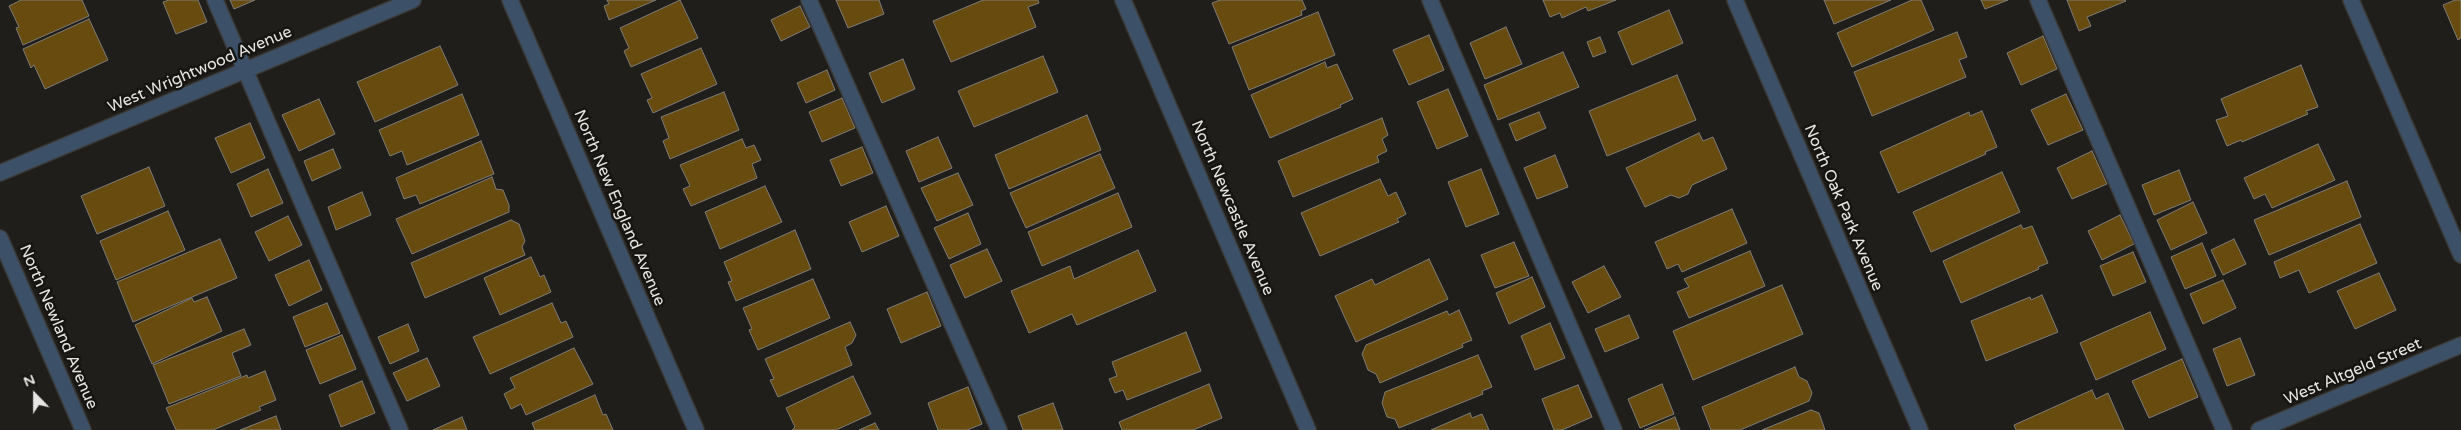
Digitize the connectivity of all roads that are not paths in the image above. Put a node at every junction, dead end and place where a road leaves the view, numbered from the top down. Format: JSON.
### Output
{"nodes":[{"id":1,"x":215,"y":0,"type":"edge"},
{"id":2,"x":413,"y":0,"type":"edge"},
{"id":3,"x":510,"y":0,"type":"edge"},
{"id":4,"x":809,"y":0,"type":"edge"},
{"id":5,"x":1123,"y":0,"type":"edge"},
{"id":6,"x":1430,"y":0,"type":"edge"},
{"id":7,"x":1735,"y":0,"type":"edge"},
{"id":8,"x":2038,"y":0,"type":"edge"},
{"id":9,"x":2351,"y":0,"type":"edge"},
{"id":10,"x":245,"y":70,"type":"junction"},
{"id":11,"x":0,"y":173,"type":"edge"},
{"id":12,"x":0,"y":238,"type":"edge"},
{"id":13,"x":2461,"y":255,"type":"edge"},
{"id":14,"x":2461,"y":345,"type":"edge"},
{"id":15,"x":83,"y":430,"type":"edge"},
{"id":16,"x":400,"y":430,"type":"edge"},
{"id":17,"x":696,"y":430,"type":"edge"},
{"id":18,"x":999,"y":430,"type":"edge"},
{"id":19,"x":1308,"y":430,"type":"edge"},
{"id":20,"x":1614,"y":430,"type":"edge"},
{"id":21,"x":1920,"y":430,"type":"edge"},
{"id":22,"x":2224,"y":430,"type":"edge"},
{"id":23,"x":2259,"y":430,"type":"edge"}],
"edges":[{"from":1,"to":10,"type":"street"},
{"from":2,"to":10,"type":"street","name":"West Wrightwood Avenue"},
{"from":3,"to":17,"type":"street","name":"North New England Avenue"},
{"from":4,"to":18,"type":"street"},
{"from":5,"to":19,"type":"street","name":"North Newcastle Avenue"},
{"from":6,"to":20,"type":"street"},
{"from":7,"to":21,"type":"street","name":"North Oak Park Avenue"},
{"from":8,"to":22,"type":"street"},
{"from":9,"to":13,"type":"street"},
{"from":10,"to":11,"type":"street","name":"West Wrightwood Avenue"},
{"from":10,"to":16,"type":"street"},
{"from":12,"to":15,"type":"street","name":"North Newland Avenue"},
{"from":14,"to":23,"type":"street","name":"West Altgeld Street"}]}
